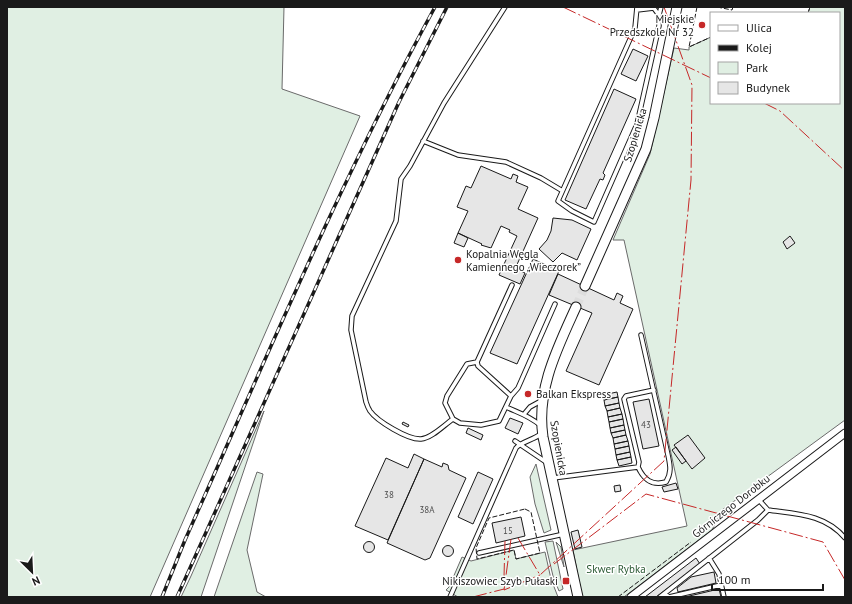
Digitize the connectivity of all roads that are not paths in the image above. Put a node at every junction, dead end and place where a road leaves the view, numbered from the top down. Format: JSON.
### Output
{"nodes":[{"id":1,"x":505,"y":7,"type":"edge"},
{"id":2,"x":661,"y":7,"type":"edge"},
{"id":3,"x":677,"y":7,"type":"edge"},
{"id":4,"x":654,"y":8,"type":"edge"},
{"id":5,"x":637,"y":9,"type":"edge"},
{"id":6,"x":659,"y":15,"type":"junction"},
{"id":7,"x":423,"y":141,"type":"junction"},
{"id":8,"x":562,"y":190,"type":"junction"},
{"id":9,"x":512,"y":285,"type":"dead end"},
{"id":10,"x":585,"y":286,"type":"tunnel mouth"},
{"id":11,"x":555,"y":304,"type":"dead end"},
{"id":12,"x":576,"y":307,"type":"tunnel mouth"},
{"id":13,"x":641,"y":335,"type":"dead end"},
{"id":14,"x":477,"y":362,"type":"junction"},
{"id":15,"x":654,"y":390,"type":"junction"},
{"id":16,"x":511,"y":396,"type":"junction"},
{"id":17,"x":542,"y":400,"type":"junction"},
{"id":18,"x":506,"y":406,"type":"junction"},
{"id":19,"x":525,"y":413,"type":"junction"},
{"id":20,"x":453,"y":419,"type":"junction"},
{"id":21,"x":542,"y":430,"type":"junction"},
{"id":22,"x":844,"y":435,"type":"edge"},
{"id":23,"x":515,"y":441,"type":"dead end"},
{"id":24,"x":520,"y":444,"type":"junction"},
{"id":25,"x":548,"y":464,"type":"junction"},
{"id":26,"x":638,"y":467,"type":"junction"},
{"id":27,"x":552,"y":478,"type":"junction"},
{"id":28,"x":758,"y":499,"type":"junction"},
{"id":29,"x":768,"y":510,"type":"junction"},
{"id":30,"x":564,"y":534,"type":"junction"},
{"id":31,"x":845,"y":538,"type":"edge"},
{"id":32,"x":479,"y":553,"type":"dead end"},
{"id":33,"x":709,"y":558,"type":"junction"},
{"id":34,"x":721,"y":585,"type":"junction"},
{"id":35,"x":665,"y":594,"type":"junction"},
{"id":36,"x":450,"y":597,"type":"edge"},
{"id":37,"x":578,"y":597,"type":"edge"},
{"id":38,"x":631,"y":597,"type":"edge"},
{"id":39,"x":660,"y":597,"type":"edge"},
{"id":40,"x":724,"y":597,"type":"edge"}],
"edges":[{"from":1,"to":7,"type":"lane"},
{"from":2,"to":6,"type":"lane"},
{"from":3,"to":10,"type":"street","name":"Szopienicka"},
{"from":4,"to":5,"type":"lane"},
{"from":4,"to":6,"type":"lane"},
{"from":5,"to":8,"type":"lane"},
{"from":6,"to":8,"type":"lane"},
{"from":7,"to":8,"type":"lane"},
{"from":7,"to":20,"type":"lane"},
{"from":9,"to":14,"type":"lane"},
{"from":11,"to":16,"type":"lane"},
{"from":12,"to":17,"type":"street","name":"Szopienicka"},
{"from":13,"to":15,"type":"lane"},
{"from":14,"to":16,"type":"lane"},
{"from":14,"to":20,"type":"lane"},
{"from":15,"to":26,"type":"lane"},
{"from":15,"to":26,"type":"lane"},
{"from":16,"to":18,"type":"lane"},
{"from":17,"to":19,"type":"lane"},
{"from":17,"to":21,"type":"street","name":"Szopienicka"},
{"from":18,"to":19,"type":"lane"},
{"from":18,"to":20,"type":"lane"},
{"from":19,"to":21,"type":"lane"},
{"from":21,"to":24,"type":"lane"},
{"from":21,"to":25,"type":"street","name":"Szopienicka"},
{"from":22,"to":28,"type":"street","name":"Górniczego Dorobku"},
{"from":23,"to":24,"type":"lane"},
{"from":24,"to":25,"type":"lane"},
{"from":24,"to":36,"type":"lane"},
{"from":25,"to":27,"type":"street","name":"Szopienicka"},
{"from":26,"to":27,"type":"lane"},
{"from":27,"to":30,"type":"street","name":"Szopienicka"},
{"from":28,"to":29,"type":"lane"},
{"from":28,"to":38,"type":"street","name":"Górniczego Dorobku"},
{"from":29,"to":31,"type":"lane"},
{"from":29,"to":33,"type":"lane"},
{"from":30,"to":32,"type":"lane"},
{"from":30,"to":37,"type":"street","name":"Szopienicka"},
{"from":33,"to":34,"type":"lane"},
{"from":33,"to":35,"type":"lane"},
{"from":34,"to":35,"type":"lane"},
{"from":34,"to":40,"type":"lane"},
{"from":35,"to":39,"type":"lane"}]}
